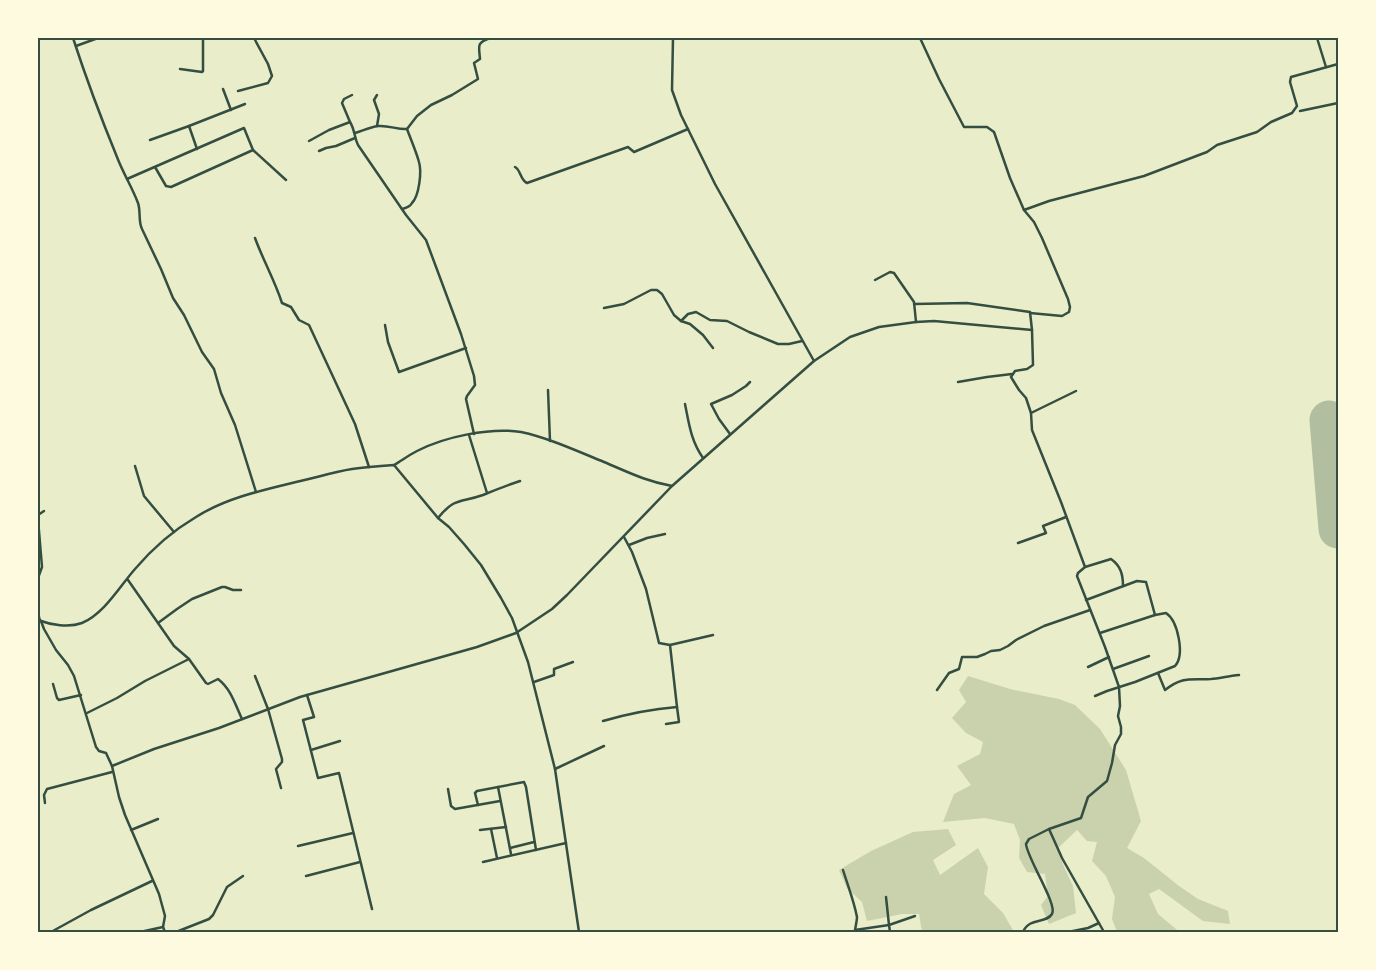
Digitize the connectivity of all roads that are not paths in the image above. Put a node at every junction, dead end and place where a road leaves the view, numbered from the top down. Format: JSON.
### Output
{"nodes":[{"id":1,"x":73,"y":38,"type":"edge"},
{"id":2,"x":98,"y":38,"type":"edge"},
{"id":3,"x":203,"y":38,"type":"edge"},
{"id":4,"x":254,"y":38,"type":"edge"},
{"id":5,"x":490,"y":38,"type":"edge"},
{"id":6,"x":672,"y":38,"type":"edge"},
{"id":7,"x":920,"y":38,"type":"edge"},
{"id":8,"x":1317,"y":38,"type":"edge"},
{"id":9,"x":76,"y":46,"type":"junction"},
{"id":10,"x":1338,"y":64,"type":"edge"},
{"id":11,"x":1326,"y":67,"type":"junction"},
{"id":12,"x":180,"y":70,"type":"dead end"},
{"id":13,"x":223,"y":89,"type":"dead end"},
{"id":14,"x":238,"y":90,"type":"dead end"},
{"id":15,"x":352,"y":95,"type":"dead end"},
{"id":16,"x":377,"y":95,"type":"dead end"},
{"id":17,"x":1338,"y":103,"type":"edge"},
{"id":18,"x":245,"y":104,"type":"dead end"},
{"id":19,"x":231,"y":110,"type":"junction"},
{"id":20,"x":1300,"y":111,"type":"dead end"},
{"id":21,"x":350,"y":122,"type":"junction"},
{"id":22,"x":189,"y":126,"type":"junction"},
{"id":23,"x":377,"y":126,"type":"junction"},
{"id":24,"x":407,"y":129,"type":"junction"},
{"id":25,"x":688,"y":129,"type":"junction"},
{"id":26,"x":354,"y":134,"type":"junction"},
{"id":27,"x":355,"y":138,"type":"junction"},
{"id":28,"x":150,"y":140,"type":"dead end"},
{"id":29,"x":309,"y":141,"type":"dead end"},
{"id":30,"x":197,"y":149,"type":"junction"},
{"id":31,"x":253,"y":150,"type":"junction"},
{"id":32,"x":319,"y":151,"type":"dead end"},
{"id":33,"x":515,"y":166,"type":"dead end"},
{"id":34,"x":154,"y":167,"type":"junction"},
{"id":35,"x":127,"y":179,"type":"junction"},
{"id":36,"x":286,"y":180,"type":"dead end"},
{"id":37,"x":402,"y":209,"type":"junction"},
{"id":38,"x":1024,"y":210,"type":"junction"},
{"id":39,"x":255,"y":238,"type":"dead end"},
{"id":40,"x":875,"y":280,"type":"dead end"},
{"id":41,"x":914,"y":304,"type":"junction"},
{"id":42,"x":604,"y":308,"type":"dead end"},
{"id":43,"x":1030,"y":312,"type":"junction"},
{"id":44,"x":681,"y":321,"type":"junction"},
{"id":45,"x":916,"y":322,"type":"junction"},
{"id":46,"x":385,"y":325,"type":"dead end"},
{"id":47,"x":1032,"y":330,"type":"junction"},
{"id":48,"x":802,"y":341,"type":"junction"},
{"id":49,"x":466,"y":348,"type":"junction"},
{"id":50,"x":713,"y":348,"type":"dead end"},
{"id":51,"x":814,"y":361,"type":"junction"},
{"id":52,"x":1012,"y":374,"type":"junction"},
{"id":53,"x":750,"y":382,"type":"dead end"},
{"id":54,"x":958,"y":382,"type":"dead end"},
{"id":55,"x":548,"y":390,"type":"dead end"},
{"id":56,"x":1076,"y":391,"type":"dead end"},
{"id":57,"x":685,"y":404,"type":"dead end"},
{"id":58,"x":1031,"y":413,"type":"junction"},
{"id":59,"x":474,"y":434,"type":"junction"},
{"id":60,"x":730,"y":434,"type":"junction"},
{"id":61,"x":469,"y":435,"type":"junction"},
{"id":62,"x":550,"y":441,"type":"junction"},
{"id":63,"x":703,"y":458,"type":"junction"},
{"id":64,"x":394,"y":465,"type":"junction"},
{"id":65,"x":135,"y":466,"type":"dead end"},
{"id":66,"x":369,"y":467,"type":"junction"},
{"id":67,"x":520,"y":481,"type":"dead end"},
{"id":68,"x":672,"y":486,"type":"junction"},
{"id":69,"x":256,"y":492,"type":"junction"},
{"id":70,"x":487,"y":493,"type":"junction"},
{"id":71,"x":44,"y":511,"type":"dead end"},
{"id":72,"x":1066,"y":517,"type":"junction"},
{"id":73,"x":438,"y":518,"type":"junction"},
{"id":74,"x":174,"y":532,"type":"junction"},
{"id":75,"x":665,"y":534,"type":"dead end"},
{"id":76,"x":624,"y":537,"type":"junction"},
{"id":77,"x":1018,"y":544,"type":"dead end"},
{"id":78,"x":630,"y":545,"type":"junction"},
{"id":79,"x":1085,"y":568,"type":"junction"},
{"id":80,"x":38,"y":578,"type":"edge"},
{"id":81,"x":128,"y":579,"type":"junction"},
{"id":82,"x":1123,"y":586,"type":"junction"},
{"id":83,"x":241,"y":590,"type":"dead end"},
{"id":84,"x":1086,"y":600,"type":"junction"},
{"id":85,"x":1090,"y":610,"type":"junction"},
{"id":86,"x":38,"y":613,"type":"edge"},
{"id":87,"x":1155,"y":615,"type":"junction"},
{"id":88,"x":40,"y":621,"type":"edge"},
{"id":89,"x":158,"y":623,"type":"junction"},
{"id":90,"x":516,"y":633,"type":"junction"},
{"id":91,"x":1100,"y":633,"type":"junction"},
{"id":92,"x":713,"y":635,"type":"dead end"},
{"id":93,"x":670,"y":645,"type":"junction"},
{"id":94,"x":1149,"y":656,"type":"dead end"},
{"id":95,"x":1109,"y":657,"type":"junction"},
{"id":96,"x":189,"y":659,"type":"junction"},
{"id":97,"x":573,"y":662,"type":"dead end"},
{"id":98,"x":1088,"y":667,"type":"dead end"},
{"id":99,"x":1113,"y":669,"type":"junction"},
{"id":100,"x":1158,"y":673,"type":"junction"},
{"id":101,"x":1239,"y":675,"type":"dead end"},
{"id":102,"x":255,"y":676,"type":"dead end"},
{"id":103,"x":534,"y":682,"type":"junction"},
{"id":104,"x":53,"y":684,"type":"dead end"},
{"id":105,"x":1119,"y":687,"type":"junction"},
{"id":106,"x":937,"y":690,"type":"dead end"},
{"id":107,"x":307,"y":695,"type":"junction"},
{"id":108,"x":80,"y":696,"type":"junction"},
{"id":109,"x":1095,"y":696,"type":"dead end"},
{"id":110,"x":677,"y":707,"type":"junction"},
{"id":111,"x":268,"y":709,"type":"junction"},
{"id":112,"x":86,"y":714,"type":"junction"},
{"id":113,"x":242,"y":719,"type":"junction"},
{"id":114,"x":603,"y":721,"type":"dead end"},
{"id":115,"x":666,"y":724,"type":"dead end"},
{"id":116,"x":340,"y":741,"type":"dead end"},
{"id":117,"x":604,"y":746,"type":"dead end"},
{"id":118,"x":311,"y":750,"type":"junction"},
{"id":119,"x":112,"y":766,"type":"junction"},
{"id":120,"x":556,"y":768,"type":"junction"},
{"id":121,"x":112,"y":772,"type":"junction"},
{"id":122,"x":498,"y":787,"type":"junction"},
{"id":123,"x":281,"y":788,"type":"dead end"},
{"id":124,"x":448,"y":789,"type":"dead end"},
{"id":125,"x":500,"y":801,"type":"junction"},
{"id":126,"x":45,"y":803,"type":"dead end"},
{"id":127,"x":478,"y":804,"type":"junction"},
{"id":128,"x":158,"y":819,"type":"dead end"},
{"id":129,"x":506,"y":827,"type":"junction"},
{"id":130,"x":491,"y":829,"type":"junction"},
{"id":131,"x":1049,"y":829,"type":"junction"},
{"id":132,"x":131,"y":830,"type":"junction"},
{"id":133,"x":480,"y":830,"type":"dead end"},
{"id":134,"x":353,"y":832,"type":"junction"},
{"id":135,"x":534,"y":842,"type":"junction"},
{"id":136,"x":566,"y":843,"type":"junction"},
{"id":137,"x":298,"y":846,"type":"dead end"},
{"id":138,"x":510,"y":848,"type":"junction"},
{"id":139,"x":536,"y":850,"type":"junction"},
{"id":140,"x":511,"y":855,"type":"junction"},
{"id":141,"x":497,"y":858,"type":"junction"},
{"id":142,"x":360,"y":862,"type":"junction"},
{"id":143,"x":483,"y":862,"type":"dead end"},
{"id":144,"x":843,"y":870,"type":"dead end"},
{"id":145,"x":243,"y":876,"type":"dead end"},
{"id":146,"x":306,"y":876,"type":"dead end"},
{"id":147,"x":153,"y":881,"type":"junction"},
{"id":148,"x":886,"y":897,"type":"dead end"},
{"id":149,"x":372,"y":909,"type":"dead end"},
{"id":150,"x":915,"y":916,"type":"dead end"},
{"id":151,"x":1099,"y":923,"type":"junction"},
{"id":152,"x":889,"y":925,"type":"junction"},
{"id":153,"x":163,"y":927,"type":"junction"},
{"id":154,"x":855,"y":931,"type":"edge"},
{"id":155,"x":51,"y":932,"type":"edge"},
{"id":156,"x":140,"y":932,"type":"edge"},
{"id":157,"x":164,"y":932,"type":"edge"},
{"id":158,"x":176,"y":932,"type":"edge"},
{"id":159,"x":579,"y":932,"type":"edge"},
{"id":160,"x":890,"y":932,"type":"edge"},
{"id":161,"x":1023,"y":932,"type":"edge"},
{"id":162,"x":1068,"y":932,"type":"edge"},
{"id":163,"x":1104,"y":932,"type":"edge"}],
"edges":[{"from":1,"to":9,"type":"street"},
{"from":2,"to":9,"type":"street"},
{"from":3,"to":12,"type":"street"},
{"from":4,"to":14,"type":"street"},
{"from":5,"to":24,"type":"street"},
{"from":6,"to":25,"type":"street"},
{"from":7,"to":38,"type":"street"},
{"from":8,"to":11,"type":"street"},
{"from":9,"to":35,"type":"street"},
{"from":10,"to":11,"type":"street"},
{"from":11,"to":38,"type":"street"},
{"from":13,"to":19,"type":"street"},
{"from":15,"to":21,"type":"street"},
{"from":16,"to":23,"type":"street"},
{"from":17,"to":20,"type":"street"},
{"from":18,"to":19,"type":"street"},
{"from":19,"to":22,"type":"street"},
{"from":21,"to":26,"type":"street"},
{"from":21,"to":29,"type":"street"},
{"from":22,"to":28,"type":"street"},
{"from":22,"to":30,"type":"street"},
{"from":23,"to":24,"type":"street"},
{"from":23,"to":26,"type":"street"},
{"from":24,"to":37,"type":"street"},
{"from":25,"to":33,"type":"street"},
{"from":25,"to":48,"type":"street"},
{"from":26,"to":27,"type":"street"},
{"from":27,"to":32,"type":"street"},
{"from":27,"to":37,"type":"street"},
{"from":30,"to":31,"type":"street"},
{"from":30,"to":34,"type":"street"},
{"from":31,"to":34,"type":"street"},
{"from":31,"to":36,"type":"street"},
{"from":34,"to":35,"type":"street"},
{"from":35,"to":69,"type":"street"},
{"from":37,"to":49,"type":"street"},
{"from":38,"to":43,"type":"street"},
{"from":39,"to":66,"type":"street"},
{"from":40,"to":41,"type":"street"},
{"from":41,"to":43,"type":"street"},
{"from":41,"to":45,"type":"street"},
{"from":42,"to":44,"type":"street"},
{"from":43,"to":47,"type":"street"},
{"from":44,"to":48,"type":"street"},
{"from":44,"to":50,"type":"street"},
{"from":45,"to":47,"type":"street"},
{"from":45,"to":51,"type":"street"},
{"from":46,"to":49,"type":"street"},
{"from":47,"to":52,"type":"street"},
{"from":48,"to":51,"type":"street"},
{"from":49,"to":59,"type":"street"},
{"from":51,"to":60,"type":"street"},
{"from":52,"to":54,"type":"street"},
{"from":52,"to":58,"type":"street"},
{"from":53,"to":60,"type":"street"},
{"from":55,"to":62,"type":"street"},
{"from":56,"to":58,"type":"street"},
{"from":57,"to":63,"type":"street"},
{"from":58,"to":72,"type":"street"},
{"from":59,"to":61,"type":"street"},
{"from":59,"to":62,"type":"street"},
{"from":60,"to":63,"type":"street"},
{"from":61,"to":64,"type":"street"},
{"from":61,"to":70,"type":"street"},
{"from":62,"to":68,"type":"street"},
{"from":63,"to":68,"type":"street"},
{"from":64,"to":66,"type":"street"},
{"from":64,"to":73,"type":"street"},
{"from":65,"to":74,"type":"street"},
{"from":66,"to":69,"type":"street"},
{"from":67,"to":70,"type":"street"},
{"from":68,"to":76,"type":"street"},
{"from":69,"to":74,"type":"street"},
{"from":70,"to":73,"type":"street"},
{"from":71,"to":80,"type":"street"},
{"from":72,"to":77,"type":"street"},
{"from":72,"to":79,"type":"street"},
{"from":73,"to":90,"type":"street"},
{"from":74,"to":81,"type":"street"},
{"from":75,"to":78,"type":"street"},
{"from":76,"to":78,"type":"street"},
{"from":76,"to":90,"type":"street"},
{"from":78,"to":93,"type":"street"},
{"from":79,"to":82,"type":"street"},
{"from":79,"to":84,"type":"street"},
{"from":81,"to":88,"type":"street"},
{"from":81,"to":89,"type":"street"},
{"from":82,"to":84,"type":"street"},
{"from":82,"to":87,"type":"street"},
{"from":83,"to":89,"type":"street"},
{"from":84,"to":85,"type":"street"},
{"from":85,"to":91,"type":"street"},
{"from":85,"to":106,"type":"street"},
{"from":86,"to":88,"type":"street"},
{"from":87,"to":91,"type":"street"},
{"from":87,"to":100,"type":"street"},
{"from":88,"to":108,"type":"street"},
{"from":89,"to":96,"type":"street"},
{"from":90,"to":103,"type":"street"},
{"from":90,"to":107,"type":"street"},
{"from":91,"to":95,"type":"street"},
{"from":92,"to":93,"type":"street"},
{"from":93,"to":110,"type":"street"},
{"from":94,"to":99,"type":"street"},
{"from":95,"to":98,"type":"street"},
{"from":95,"to":99,"type":"street"},
{"from":96,"to":112,"type":"street"},
{"from":96,"to":113,"type":"street"},
{"from":97,"to":103,"type":"street"},
{"from":99,"to":105,"type":"street"},
{"from":100,"to":101,"type":"street"},
{"from":100,"to":105,"type":"street"},
{"from":102,"to":111,"type":"street"},
{"from":103,"to":120,"type":"street"},
{"from":104,"to":108,"type":"street"},
{"from":105,"to":109,"type":"street"},
{"from":105,"to":131,"type":"street"},
{"from":107,"to":111,"type":"street"},
{"from":107,"to":118,"type":"street"},
{"from":108,"to":112,"type":"street"},
{"from":110,"to":114,"type":"street"},
{"from":110,"to":115,"type":"street"},
{"from":111,"to":113,"type":"street"},
{"from":111,"to":123,"type":"street"},
{"from":112,"to":119,"type":"street"},
{"from":113,"to":119,"type":"street"},
{"from":116,"to":118,"type":"street"},
{"from":117,"to":120,"type":"street"},
{"from":118,"to":134,"type":"street"},
{"from":119,"to":121,"type":"street"},
{"from":120,"to":136,"type":"street"},
{"from":121,"to":126,"type":"street"},
{"from":121,"to":132,"type":"street"},
{"from":122,"to":125,"type":"street"},
{"from":122,"to":127,"type":"street"},
{"from":122,"to":135,"type":"street"},
{"from":124,"to":127,"type":"street"},
{"from":125,"to":127,"type":"street"},
{"from":125,"to":129,"type":"street"},
{"from":128,"to":132,"type":"street"},
{"from":129,"to":130,"type":"street"},
{"from":129,"to":138,"type":"street"},
{"from":130,"to":133,"type":"street"},
{"from":130,"to":141,"type":"street"},
{"from":131,"to":151,"type":"street"},
{"from":131,"to":161,"type":"street"},
{"from":132,"to":147,"type":"street"},
{"from":134,"to":137,"type":"street"},
{"from":134,"to":142,"type":"street"},
{"from":135,"to":138,"type":"street"},
{"from":135,"to":139,"type":"street"},
{"from":136,"to":139,"type":"street"},
{"from":136,"to":159,"type":"street"},
{"from":138,"to":140,"type":"street"},
{"from":139,"to":140,"type":"street"},
{"from":140,"to":141,"type":"street"},
{"from":141,"to":143,"type":"street"},
{"from":142,"to":146,"type":"street"},
{"from":142,"to":149,"type":"street"},
{"from":144,"to":154,"type":"street"},
{"from":145,"to":158,"type":"street"},
{"from":147,"to":153,"type":"street"},
{"from":147,"to":155,"type":"street"},
{"from":148,"to":152,"type":"street"},
{"from":150,"to":152,"type":"street"},
{"from":151,"to":162,"type":"street"},
{"from":151,"to":163,"type":"street"},
{"from":152,"to":154,"type":"street"},
{"from":152,"to":160,"type":"street"},
{"from":153,"to":156,"type":"street"},
{"from":153,"to":157,"type":"street"}]}
